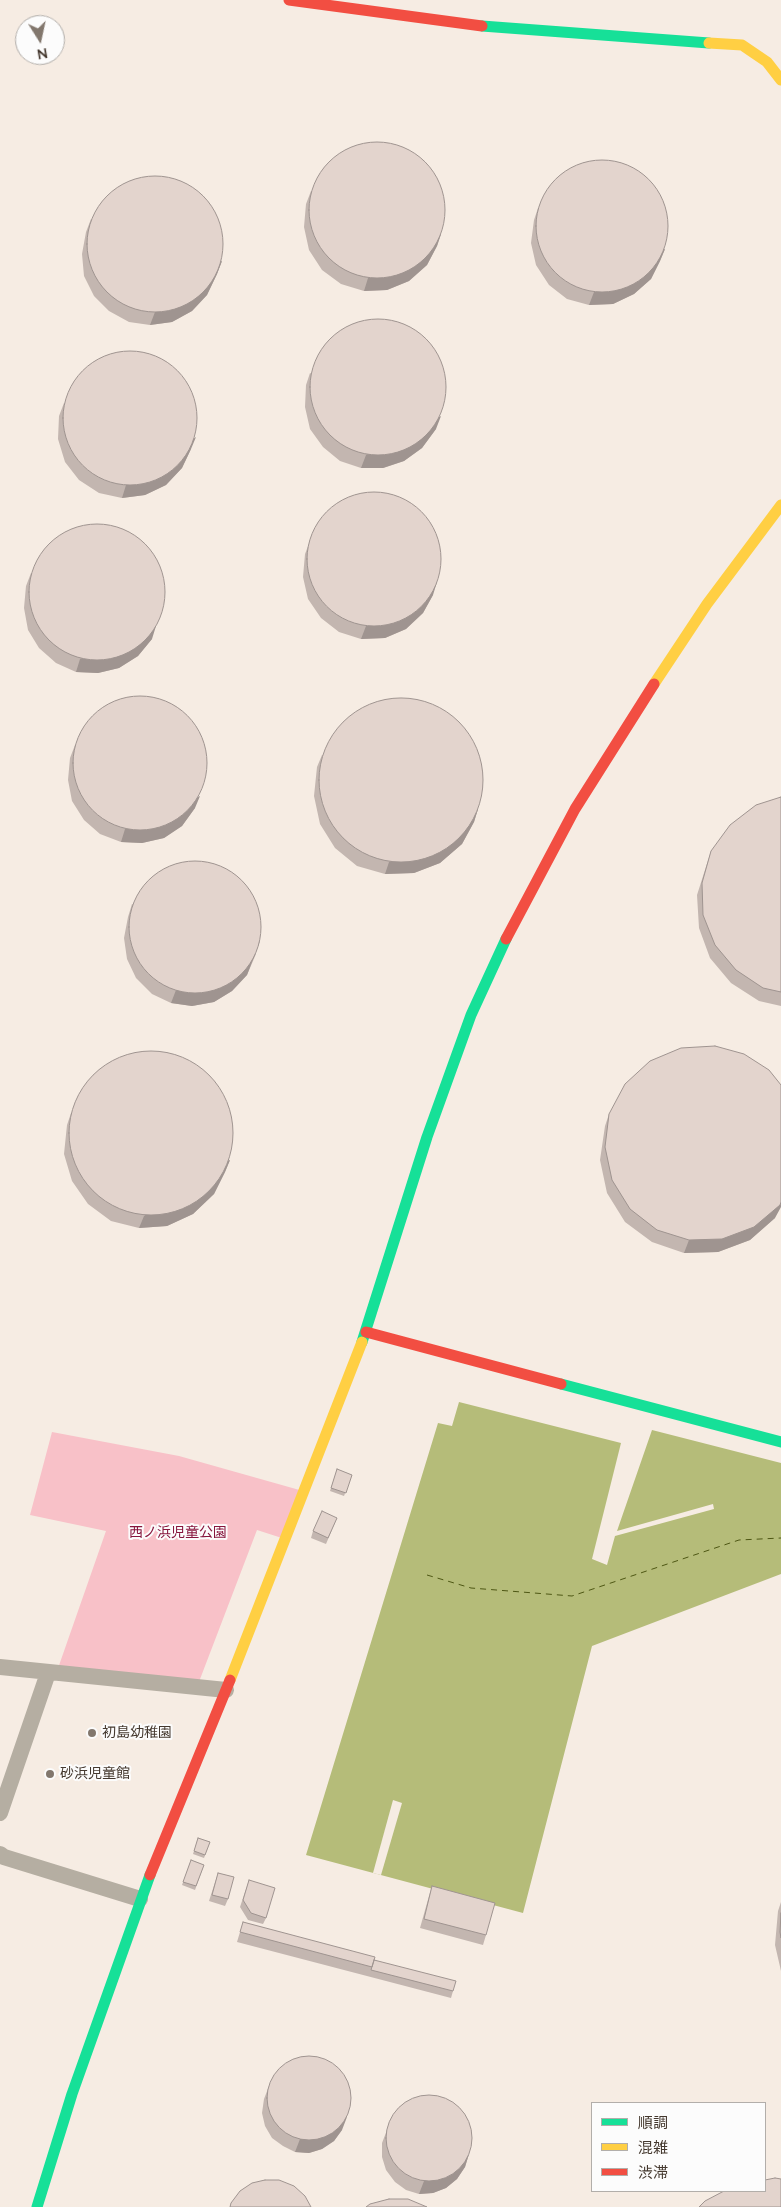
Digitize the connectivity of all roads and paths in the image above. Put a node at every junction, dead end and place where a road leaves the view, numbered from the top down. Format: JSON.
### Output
{"nodes":[{"id":1,"x":289,"y":0,"type":"edge"},
{"id":2,"x":388,"y":7,"type":"edge"},
{"id":3,"x":781,"y":80,"type":"edge"},
{"id":4,"x":781,"y":505,"type":"edge"},
{"id":5,"x":366,"y":1332,"type":"junction"},
{"id":6,"x":781,"y":1442,"type":"edge"},
{"id":7,"x":0,"y":1667,"type":"edge"},
{"id":8,"x":48,"y":1673,"type":"junction"},
{"id":9,"x":226,"y":1690,"type":"junction"},
{"id":10,"x":0,"y":1813,"type":"edge"},
{"id":11,"x":0,"y":1854,"type":"edge"},
{"id":12,"x":140,"y":1898,"type":"junction"},
{"id":13,"x":37,"y":2207,"type":"edge"}],
"edges":[{"from":1,"to":2,"type":"street"},
{"from":2,"to":3,"type":"street"},
{"from":4,"to":5,"type":"street"},
{"from":5,"to":6,"type":"street"},
{"from":5,"to":9,"type":"street"},
{"from":7,"to":8,"type":"street"},
{"from":8,"to":9,"type":"street"},
{"from":8,"to":10,"type":"street"},
{"from":9,"to":12,"type":"street"},
{"from":11,"to":12,"type":"street"},
{"from":12,"to":13,"type":"street"}]}
